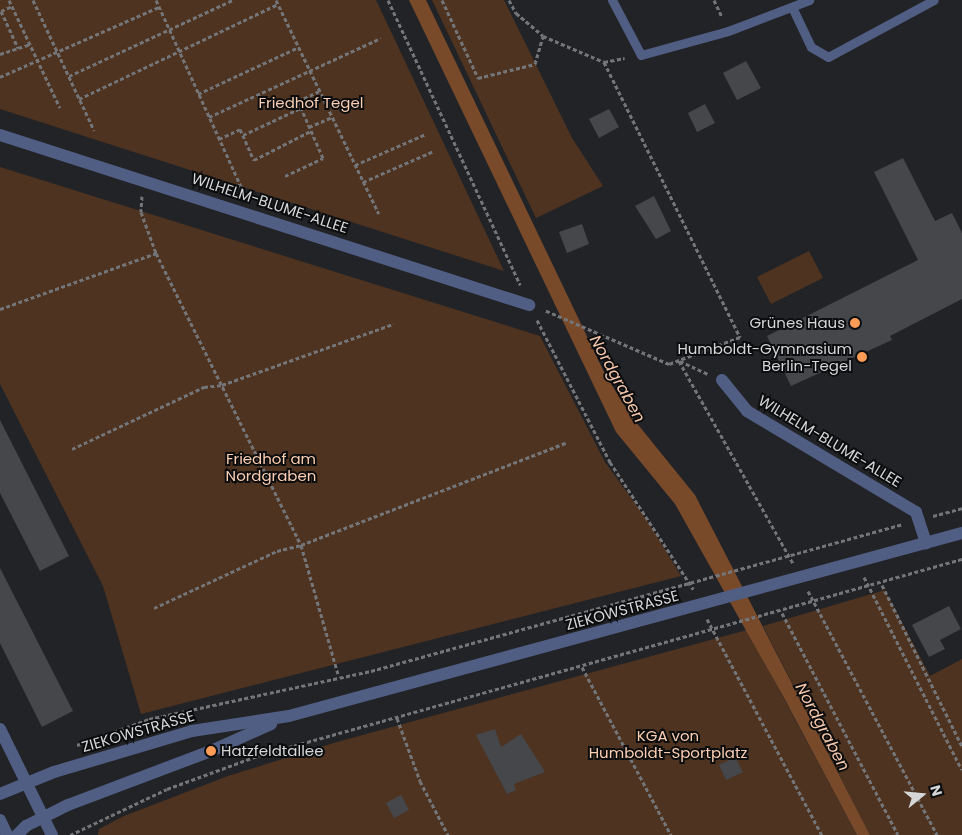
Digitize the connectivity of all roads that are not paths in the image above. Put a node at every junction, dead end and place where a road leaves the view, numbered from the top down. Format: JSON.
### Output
{"nodes":[{"id":1,"x":612,"y":0,"type":"edge"},
{"id":2,"x":809,"y":0,"type":"edge"},
{"id":3,"x":934,"y":0,"type":"edge"},
{"id":4,"x":792,"y":7,"type":"junction"},
{"id":5,"x":0,"y":135,"type":"edge"},
{"id":6,"x":535,"y":306,"type":"road end"},
{"id":7,"x":722,"y":380,"type":"road end"},
{"id":8,"x":962,"y":533,"type":"edge"},
{"id":9,"x":926,"y":543,"type":"junction"},
{"id":10,"x":289,"y":716,"type":"junction"},
{"id":11,"x":0,"y":728,"type":"edge"},
{"id":12,"x":26,"y":783,"type":"junction"},
{"id":13,"x":0,"y":794,"type":"edge"},
{"id":14,"x":43,"y":817,"type":"junction"},
{"id":15,"x":0,"y":820,"type":"edge"},
{"id":16,"x":7,"y":835,"type":"edge"},
{"id":17,"x":17,"y":835,"type":"edge"},
{"id":18,"x":52,"y":835,"type":"edge"}],
"edges":[{"from":1,"to":4,"type":"lane"},
{"from":2,"to":4,"type":"lane"},
{"from":3,"to":4,"type":"lane"},
{"from":5,"to":6,"type":"street","name":"WILHELM-BLUME-ALLEE"},
{"from":7,"to":9,"type":"street","name":"WILHELM-BLUME-ALLEE"},
{"from":8,"to":9,"type":"street","name":"ZIEKOWSTRASSE"},
{"from":9,"to":10,"type":"street","name":"ZIEKOWSTRASSE"},
{"from":10,"to":12,"type":"street","name":"ZIEKOWSTRASSE"},
{"from":10,"to":14,"type":"street","name":"ZIEKOWSTRASSE"},
{"from":11,"to":12,"type":"street"},
{"from":12,"to":13,"type":"street","name":"ZIEKOWSTRASSE"},
{"from":12,"to":14,"type":"street"},
{"from":14,"to":17,"type":"street","name":"ZIEKOWSTRASSE"},
{"from":14,"to":18,"type":"street"},
{"from":15,"to":16,"type":"street"}]}
